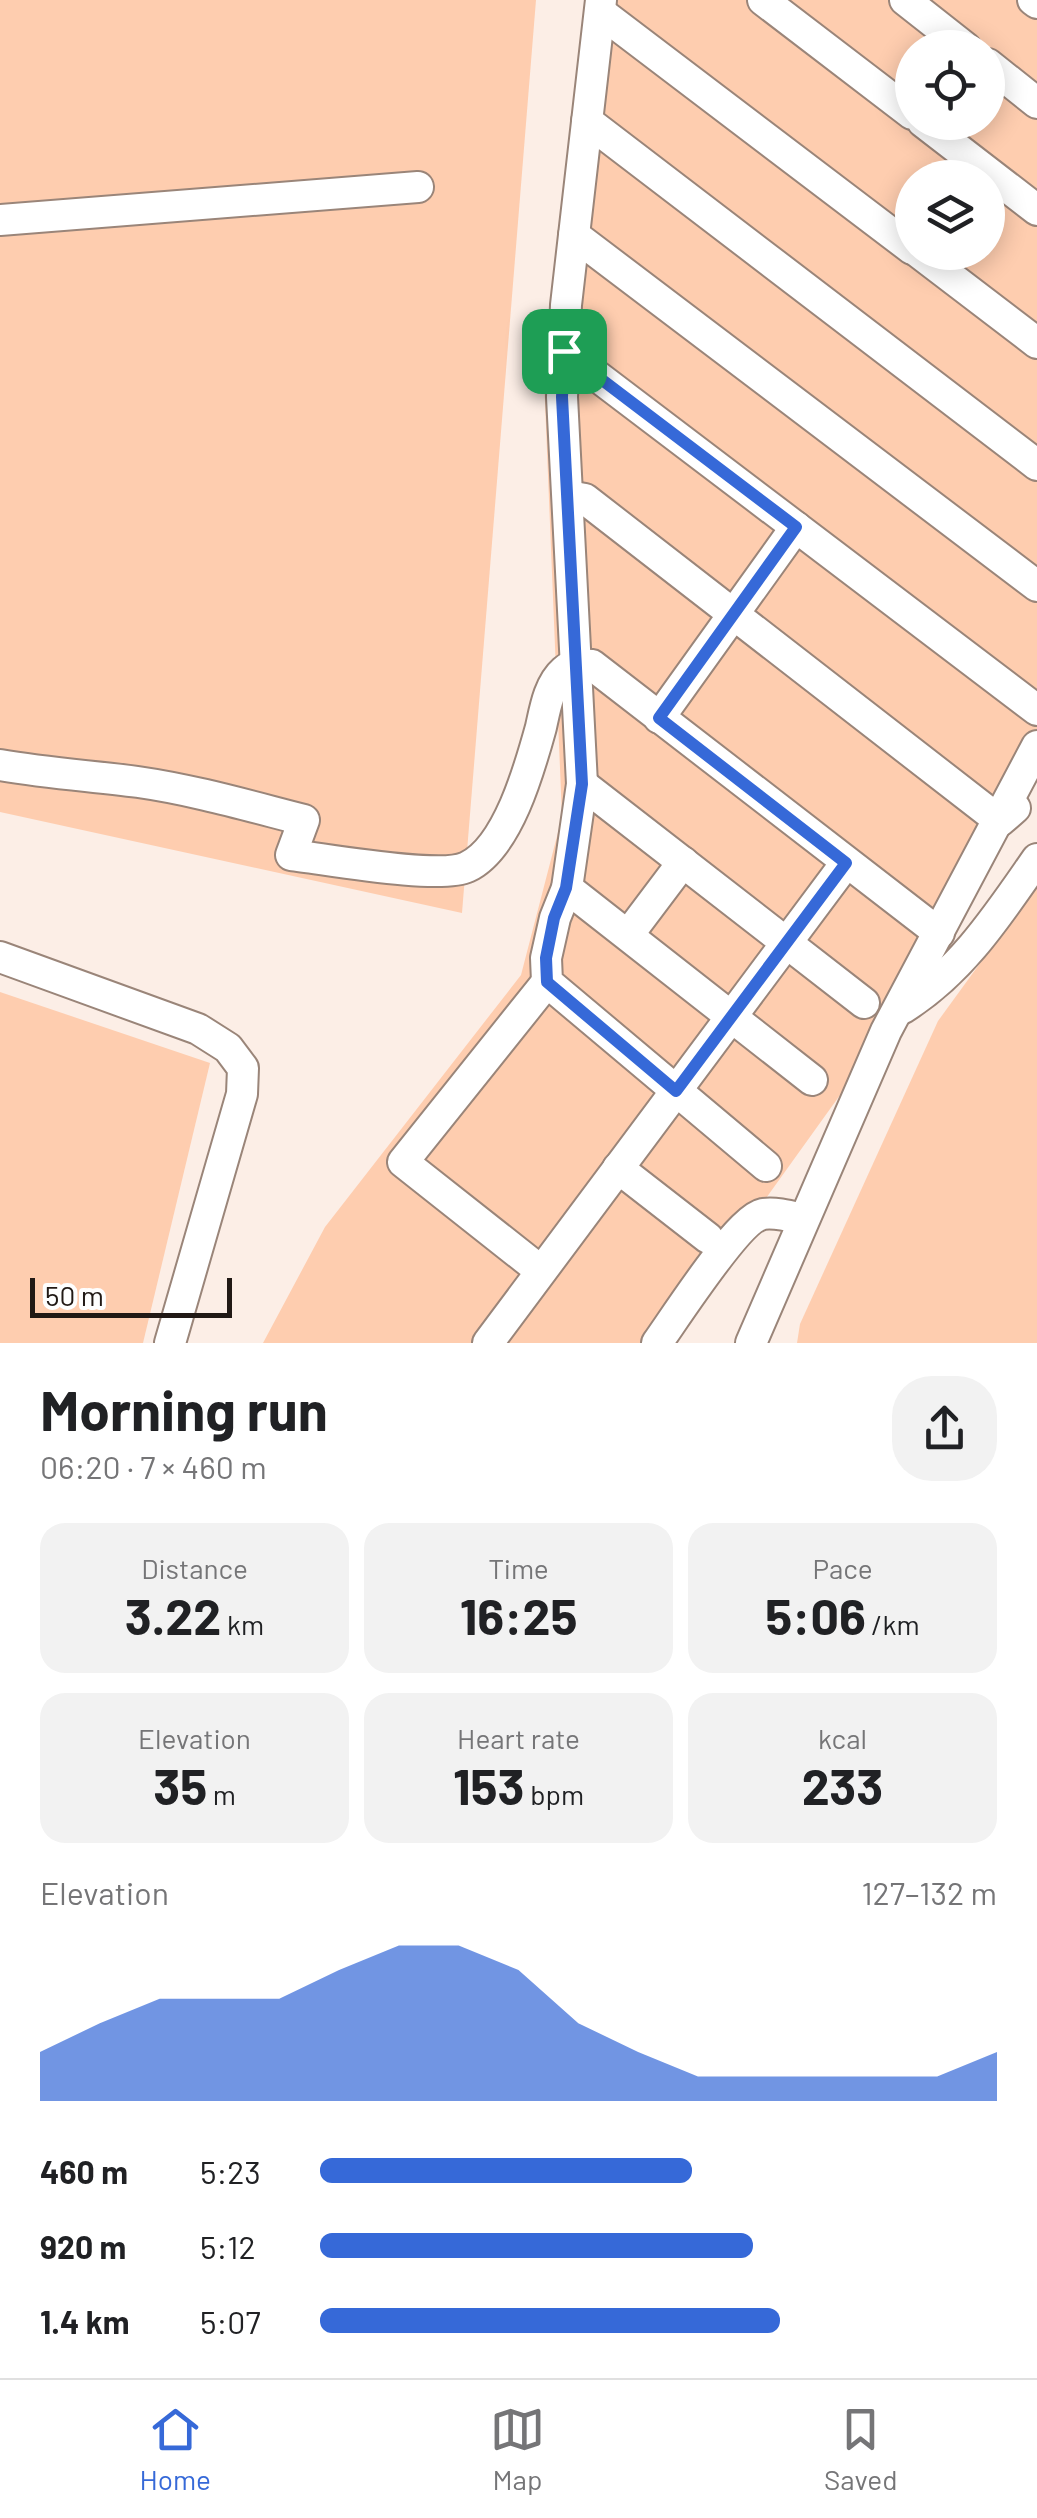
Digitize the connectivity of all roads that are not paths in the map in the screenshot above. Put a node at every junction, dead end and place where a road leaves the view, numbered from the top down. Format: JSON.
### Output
{"nodes":[{"id":1,"x":763,"y":0,"type":"edge"},
{"id":2,"x":905,"y":0,"type":"edge"},
{"id":3,"x":601,"y":6,"type":"edge"},
{"id":4,"x":943,"y":30,"type":"edge"},
{"id":5,"x":1005,"y":78,"type":"edge"},
{"id":6,"x":895,"y":101,"type":"edge"},
{"id":7,"x":1037,"y":103,"type":"edge"},
{"id":8,"x":587,"y":122,"type":"junction"},
{"id":9,"x":946,"y":140,"type":"edge"},
{"id":10,"x":418,"y":187,"type":"dead end"},
{"id":11,"x":1037,"y":210,"type":"edge"},
{"id":12,"x":0,"y":220,"type":"edge"},
{"id":13,"x":574,"y":235,"type":"junction"},
{"id":14,"x":895,"y":235,"type":"edge"},
{"id":15,"x":940,"y":270,"type":"edge"},
{"id":16,"x":1037,"y":343,"type":"edge"},
{"id":17,"x":564,"y":351,"type":"junction"},
{"id":18,"x":1037,"y":466,"type":"edge"},
{"id":19,"x":568,"y":496,"type":"junction"},
{"id":20,"x":796,"y":527,"type":"junction"},
{"id":21,"x":1037,"y":586,"type":"edge"},
{"id":22,"x":734,"y":614,"type":"junction"},
{"id":23,"x":576,"y":663,"type":"junction"},
{"id":24,"x":1037,"y":710,"type":"edge"},
{"id":25,"x":659,"y":718,"type":"junction"},
{"id":26,"x":1037,"y":746,"type":"edge"},
{"id":27,"x":0,"y":765,"type":"edge"},
{"id":28,"x":582,"y":784,"type":"junction"},
{"id":29,"x":1037,"y":791,"type":"edge"},
{"id":30,"x":1000,"y":820,"type":"junction"},
{"id":31,"x":1037,"y":859,"type":"edge"},
{"id":32,"x":683,"y":862,"type":"junction"},
{"id":33,"x":846,"y":863,"type":"junction"},
{"id":34,"x":566,"y":888,"type":"junction"},
{"id":35,"x":940,"y":933,"type":"junction"},
{"id":36,"x":628,"y":935,"type":"junction"},
{"id":37,"x":786,"y":942,"type":"junction"},
{"id":38,"x":0,"y":956,"type":"edge"},
{"id":39,"x":547,"y":982,"type":"junction"},
{"id":40,"x":864,"y":1003,"type":"dead end"},
{"id":41,"x":896,"y":1013,"type":"junction"},
{"id":42,"x":732,"y":1018,"type":"junction"},
{"id":43,"x":812,"y":1080,"type":"dead end"},
{"id":44,"x":676,"y":1091,"type":"junction"},
{"id":45,"x":766,"y":1166,"type":"dead end"},
{"id":46,"x":618,"y":1168,"type":"junction"},
{"id":47,"x":802,"y":1218,"type":"junction"},
{"id":48,"x":708,"y":1238,"type":"dead end"},
{"id":49,"x":541,"y":1271,"type":"junction"},
{"id":50,"x":170,"y":1343,"type":"edge"},
{"id":51,"x":488,"y":1343,"type":"edge"},
{"id":52,"x":657,"y":1343,"type":"edge"},
{"id":53,"x":751,"y":1343,"type":"edge"}],
"edges":[{"from":1,"to":6,"type":"street"},
{"from":2,"to":4,"type":"street"},
{"from":3,"to":8,"type":"street"},
{"from":3,"to":14,"type":"street"},
{"from":5,"to":7,"type":"street"},
{"from":8,"to":13,"type":"street"},
{"from":8,"to":18,"type":"street"},
{"from":9,"to":11,"type":"street"},
{"from":10,"to":12,"type":"street"},
{"from":13,"to":17,"type":"street"},
{"from":13,"to":21,"type":"street"},
{"from":15,"to":16,"type":"street"},
{"from":17,"to":19,"type":"street"},
{"from":17,"to":20,"type":"street"},
{"from":19,"to":22,"type":"street"},
{"from":19,"to":23,"type":"street"},
{"from":20,"to":22,"type":"street"},
{"from":20,"to":24,"type":"street"},
{"from":22,"to":25,"type":"street"},
{"from":22,"to":30,"type":"street"},
{"from":23,"to":25,"type":"street"},
{"from":23,"to":27,"type":"street"},
{"from":23,"to":28,"type":"street"},
{"from":25,"to":33,"type":"street"},
{"from":26,"to":30,"type":"street"},
{"from":28,"to":32,"type":"street"},
{"from":28,"to":34,"type":"street"},
{"from":29,"to":30,"type":"street"},
{"from":30,"to":35,"type":"street"},
{"from":31,"to":41,"type":"street"},
{"from":32,"to":36,"type":"street"},
{"from":32,"to":37,"type":"street"},
{"from":33,"to":35,"type":"street"},
{"from":33,"to":37,"type":"street"},
{"from":34,"to":36,"type":"street"},
{"from":34,"to":39,"type":"street"},
{"from":35,"to":41,"type":"street"},
{"from":36,"to":42,"type":"street"},
{"from":37,"to":40,"type":"street"},
{"from":37,"to":42,"type":"street"},
{"from":38,"to":50,"type":"street"},
{"from":39,"to":44,"type":"street"},
{"from":39,"to":49,"type":"street"},
{"from":41,"to":47,"type":"street"},
{"from":42,"to":43,"type":"street"},
{"from":42,"to":44,"type":"street"},
{"from":44,"to":45,"type":"street"},
{"from":44,"to":46,"type":"street"},
{"from":46,"to":48,"type":"street"},
{"from":46,"to":49,"type":"street"},
{"from":47,"to":52,"type":"street"},
{"from":47,"to":53,"type":"street"},
{"from":49,"to":51,"type":"street"}]}
